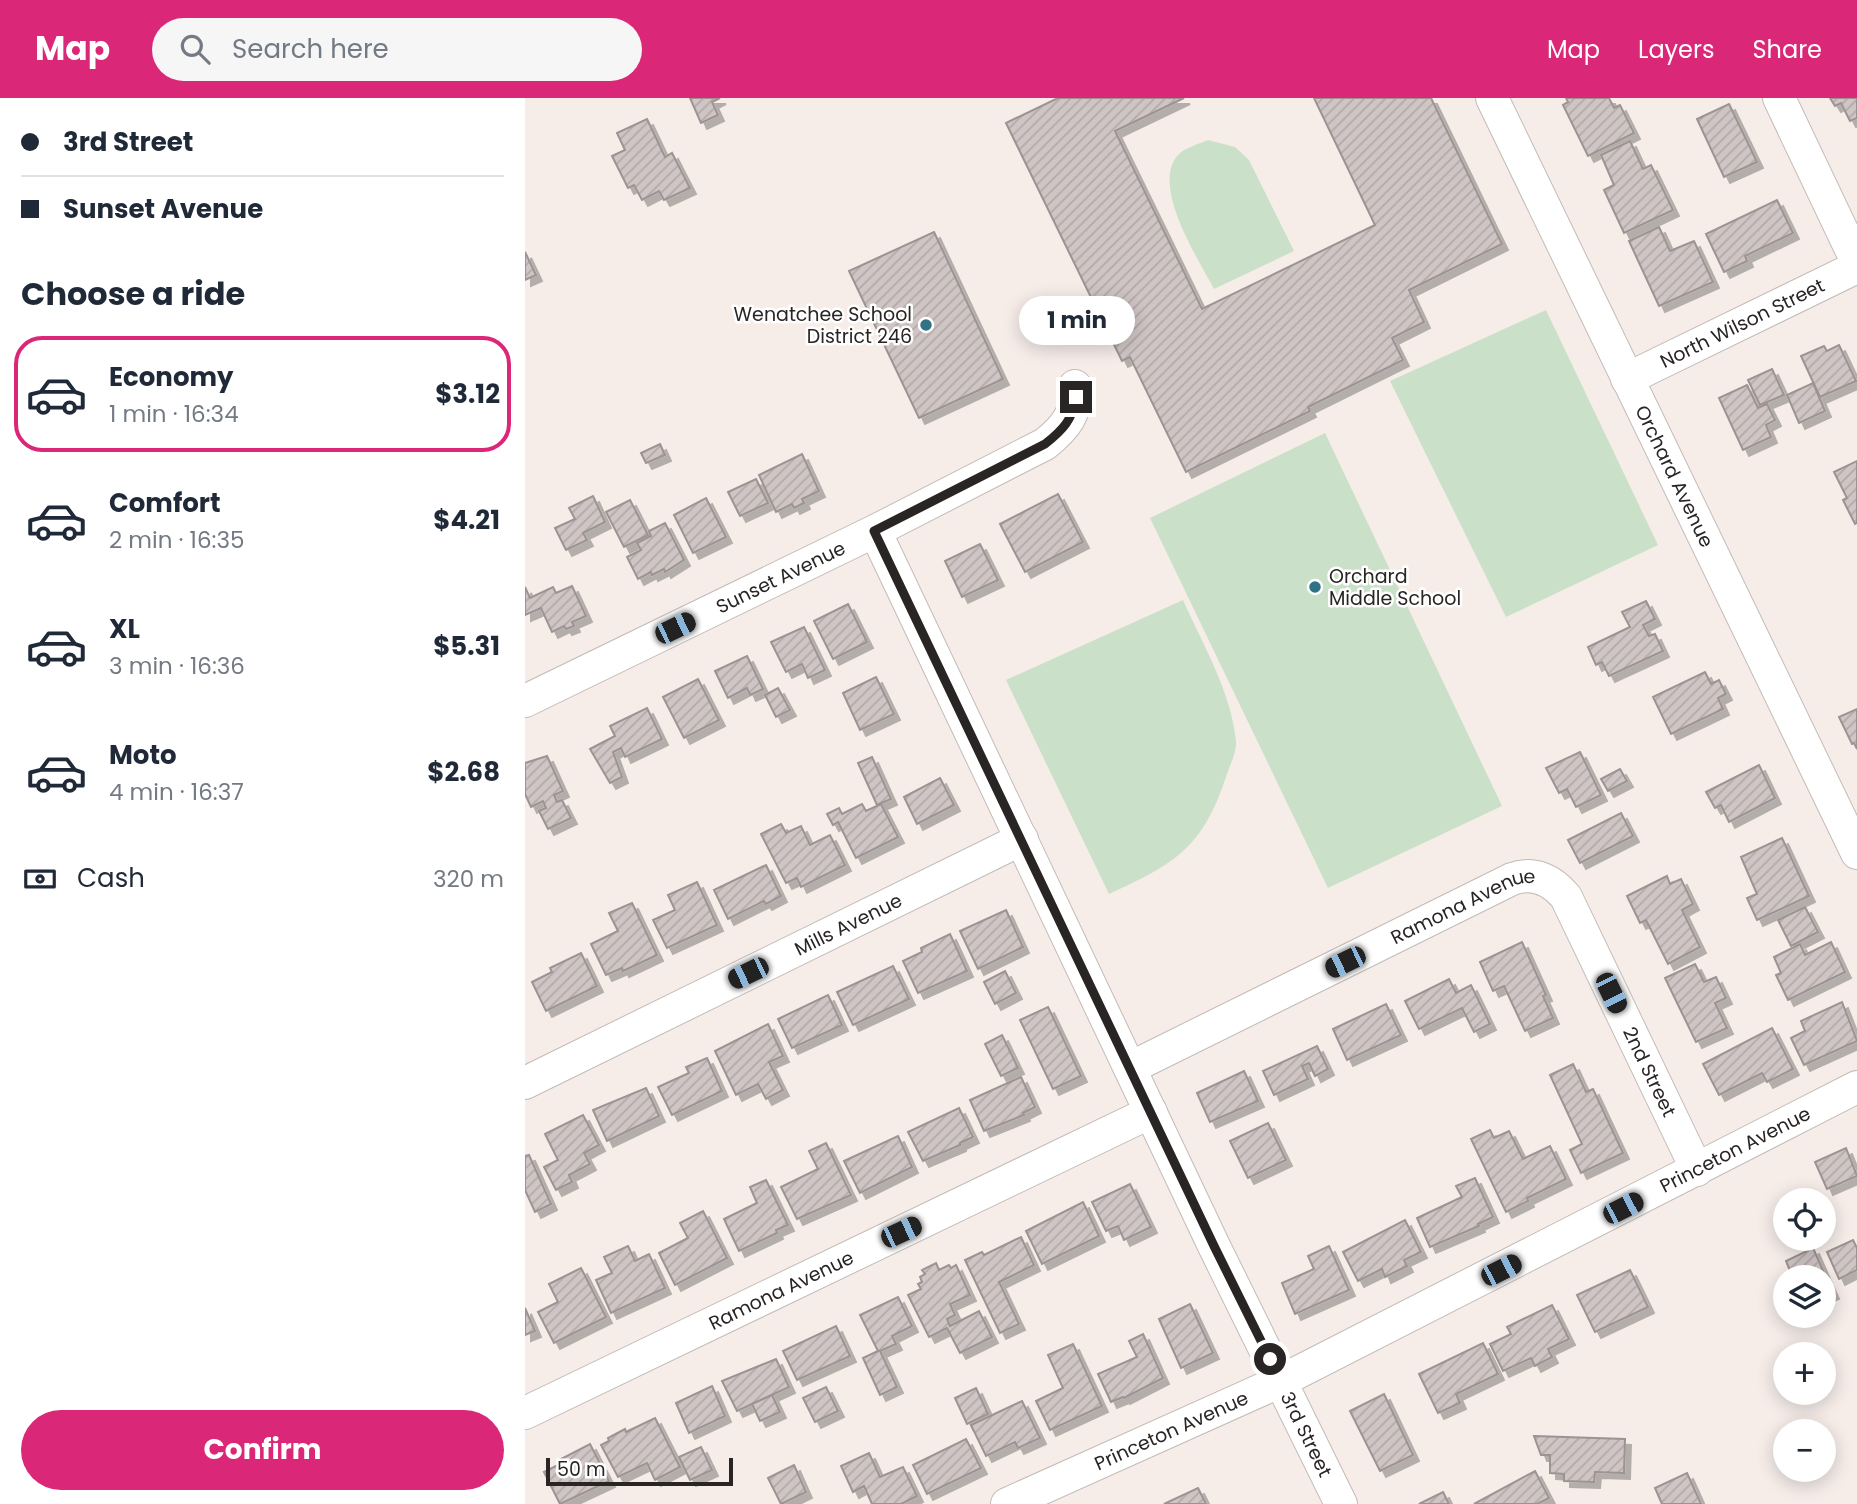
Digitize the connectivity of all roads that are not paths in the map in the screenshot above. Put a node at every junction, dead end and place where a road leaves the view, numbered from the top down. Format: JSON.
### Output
{"nodes":[{"id":1,"x":1492,"y":98,"type":"edge"},
{"id":2,"x":1779,"y":98,"type":"edge"},
{"id":3,"x":1857,"y":265,"type":"edge"},
{"id":4,"x":1627,"y":379,"type":"junction"},
{"id":5,"x":1075,"y":386,"type":"dead end"},
{"id":6,"x":874,"y":531,"type":"junction"},
{"id":7,"x":525,"y":701,"type":"edge"},
{"id":8,"x":1021,"y":839,"type":"junction"},
{"id":9,"x":1857,"y":853,"type":"edge"},
{"id":10,"x":1566,"y":897,"type":"joint"},
{"id":11,"x":1130,"y":1068,"type":"junction"},
{"id":12,"x":525,"y":1083,"type":"edge"},
{"id":13,"x":1857,"y":1087,"type":"edge"},
{"id":14,"x":1151,"y":1112,"type":"junction"},
{"id":15,"x":1697,"y":1170,"type":"junction"},
{"id":16,"x":1281,"y":1381,"type":"junction"},
{"id":17,"x":525,"y":1413,"type":"edge"},
{"id":18,"x":1007,"y":1504,"type":"edge"},
{"id":19,"x":1341,"y":1504,"type":"edge"}],
"edges":[{"from":1,"to":4,"type":"street","name":"Orchard Avenue"},
{"from":2,"to":3,"type":"street"},
{"from":3,"to":4,"type":"street","name":"North Wilson Street"},
{"from":4,"to":9,"type":"street","name":"Orchard Avenue"},
{"from":5,"to":6,"type":"street","name":"Sunset Avenue"},
{"from":6,"to":7,"type":"street","name":"Sunset Avenue"},
{"from":6,"to":8,"type":"street","name":"3rd Street"},
{"from":8,"to":11,"type":"street","name":"3rd Street"},
{"from":8,"to":12,"type":"street","name":"Mills Avenue"},
{"from":10,"to":11,"type":"street","name":"Ramona Avenue"},
{"from":10,"to":15,"type":"street","name":"2nd Street"},
{"from":11,"to":14,"type":"street","name":"3rd Street"},
{"from":13,"to":15,"type":"street","name":"Princeton Avenue"},
{"from":14,"to":16,"type":"street","name":"3rd Street"},
{"from":14,"to":17,"type":"street","name":"Ramona Avenue"},
{"from":15,"to":16,"type":"street","name":"Princeton Avenue"},
{"from":16,"to":18,"type":"street","name":"Princeton Avenue"},
{"from":16,"to":19,"type":"street","name":"3rd Street"}]}
